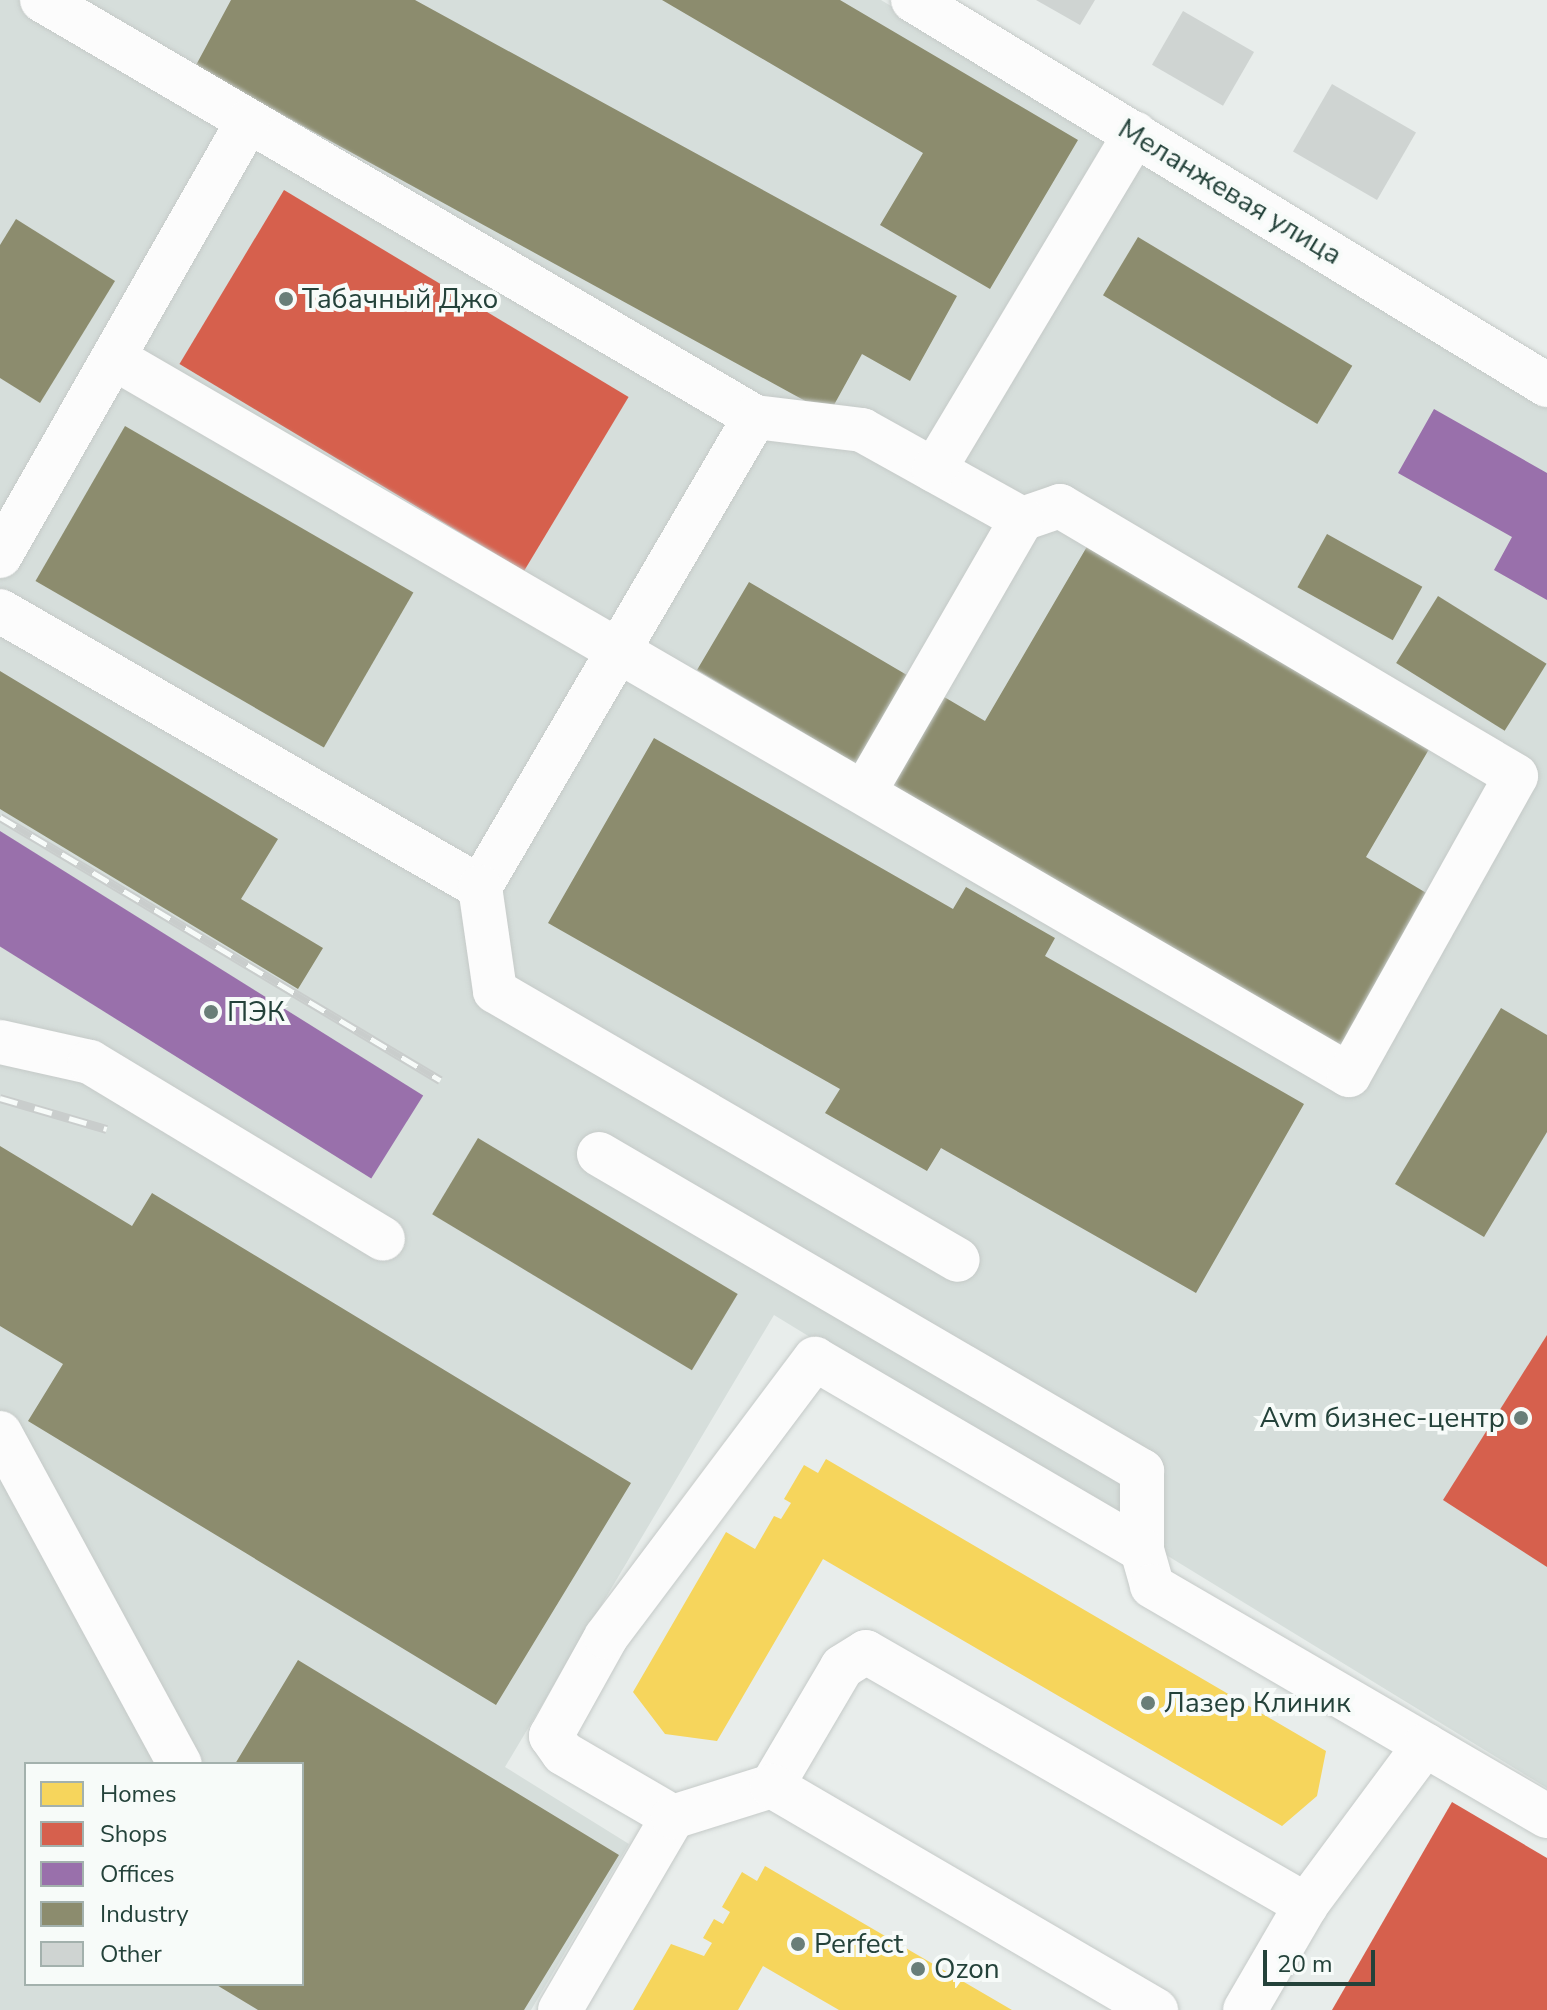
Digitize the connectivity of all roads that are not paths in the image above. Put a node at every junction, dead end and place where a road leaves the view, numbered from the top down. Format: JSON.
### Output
{"nodes":[{"id":1,"x":42,"y":0,"type":"edge"},
{"id":2,"x":913,"y":0,"type":"edge"},
{"id":3,"x":248,"y":122,"type":"junction"},
{"id":4,"x":1135,"y":134,"type":"junction"},
{"id":5,"x":114,"y":358,"type":"junction"},
{"id":6,"x":1547,"y":385,"type":"edge"},
{"id":7,"x":755,"y":417,"type":"junction"},
{"id":8,"x":934,"y":470,"type":"junction"},
{"id":9,"x":1022,"y":519,"type":"junction"},
{"id":10,"x":0,"y":556,"type":"edge"},
{"id":11,"x":0,"y":611,"type":"edge"},
{"id":12,"x":618,"y":649,"type":"junction"},
{"id":13,"x":865,"y":791,"type":"junction"},
{"id":14,"x":480,"y":887,"type":"junction"},
{"id":15,"x":0,"y":1042,"type":"edge"},
{"id":16,"x":599,"y":1154,"type":"dead end"},
{"id":17,"x":383,"y":1239,"type":"dead end"},
{"id":18,"x":958,"y":1260,"type":"dead end"},
{"id":19,"x":849,"y":1300,"type":"junction"},
{"id":20,"x":815,"y":1359,"type":"junction"},
{"id":21,"x":0,"y":1433,"type":"edge"},
{"id":22,"x":1142,"y":1550,"type":"junction"},
{"id":23,"x":1425,"y":1745,"type":"junction"},
{"id":24,"x":179,"y":1762,"type":"edge"},
{"id":25,"x":772,"y":1786,"type":"junction"},
{"id":26,"x":1547,"y":1816,"type":"edge"},
{"id":27,"x":673,"y":1817,"type":"junction"},
{"id":28,"x":1306,"y":1905,"type":"junction"},
{"id":29,"x":560,"y":2010,"type":"edge"},
{"id":30,"x":1156,"y":2010,"type":"edge"},
{"id":31,"x":1245,"y":2010,"type":"edge"}],
"edges":[{"from":1,"to":3,"type":"street"},
{"from":2,"to":4,"type":"street","name":"Меланжевая улица"},
{"from":3,"to":5,"type":"street"},
{"from":3,"to":7,"type":"street"},
{"from":4,"to":6,"type":"street","name":"Меланжевая улица"},
{"from":4,"to":8,"type":"street"},
{"from":5,"to":10,"type":"street"},
{"from":5,"to":12,"type":"street"},
{"from":7,"to":8,"type":"street"},
{"from":7,"to":12,"type":"street"},
{"from":8,"to":9,"type":"street"},
{"from":9,"to":13,"type":"street"},
{"from":9,"to":13,"type":"street"},
{"from":11,"to":14,"type":"street"},
{"from":12,"to":13,"type":"street"},
{"from":12,"to":14,"type":"street"},
{"from":14,"to":18,"type":"street"},
{"from":15,"to":17,"type":"street"},
{"from":16,"to":19,"type":"street"},
{"from":19,"to":20,"type":"street"},
{"from":19,"to":22,"type":"street"},
{"from":20,"to":22,"type":"street"},
{"from":20,"to":27,"type":"street"},
{"from":21,"to":24,"type":"street"},
{"from":22,"to":23,"type":"street"},
{"from":23,"to":26,"type":"street"},
{"from":23,"to":28,"type":"street"},
{"from":25,"to":27,"type":"street"},
{"from":25,"to":28,"type":"street"},
{"from":25,"to":30,"type":"street"},
{"from":27,"to":29,"type":"street"},
{"from":28,"to":31,"type":"street"}]}
